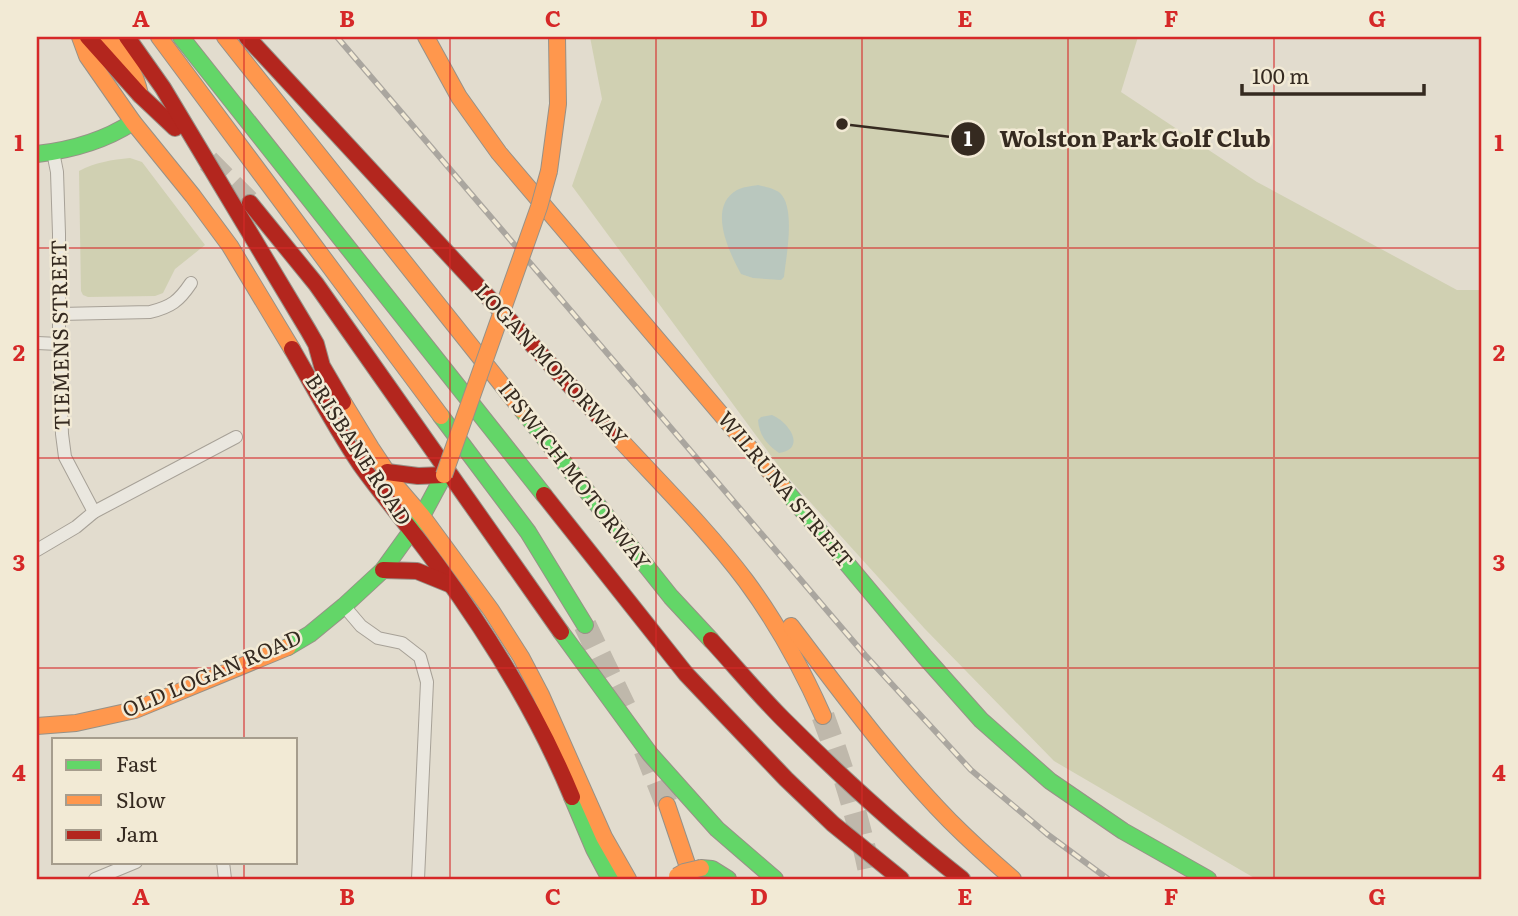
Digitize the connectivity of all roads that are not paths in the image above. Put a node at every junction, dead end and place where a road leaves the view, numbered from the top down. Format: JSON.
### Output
{"nodes":[{"id":1,"x":80,"y":37,"type":"edge"},
{"id":2,"x":88,"y":37,"type":"edge"},
{"id":3,"x":107,"y":37,"type":"edge"},
{"id":4,"x":127,"y":37,"type":"edge"},
{"id":5,"x":159,"y":37,"type":"edge"},
{"id":6,"x":181,"y":37,"type":"edge"},
{"id":7,"x":225,"y":37,"type":"edge"},
{"id":8,"x":247,"y":37,"type":"edge"},
{"id":9,"x":426,"y":37,"type":"edge"},
{"id":10,"x":557,"y":37,"type":"edge"},
{"id":11,"x":140,"y":95,"type":"junction"},
{"id":12,"x":134,"y":122,"type":"junction"},
{"id":13,"x":175,"y":128,"type":"dead end"},
{"id":14,"x":45,"y":153,"type":"edge"},
{"id":15,"x":250,"y":203,"type":"tunnel mouth"},
{"id":16,"x":191,"y":283,"type":"dead end"},
{"id":17,"x":60,"y":314,"type":"junction"},
{"id":18,"x":37,"y":343,"type":"edge"},
{"id":19,"x":59,"y":344,"type":"junction"},
{"id":20,"x":322,"y":366,"type":"junction"},
{"id":21,"x":236,"y":437,"type":"dead end"},
{"id":22,"x":387,"y":472,"type":"junction"},
{"id":23,"x":439,"y":478,"type":"junction"},
{"id":24,"x":94,"y":512,"type":"junction"},
{"id":25,"x":422,"y":516,"type":"junction"},
{"id":26,"x":411,"y":532,"type":"junction"},
{"id":27,"x":37,"y":550,"type":"edge"},
{"id":28,"x":383,"y":570,"type":"junction"},
{"id":29,"x":449,"y":584,"type":"junction"},
{"id":30,"x":761,"y":603,"type":"junction"},
{"id":31,"x":344,"y":606,"type":"junction"},
{"id":32,"x":585,"y":625,"type":"tunnel mouth"},
{"id":33,"x":823,"y":716,"type":"tunnel mouth"},
{"id":34,"x":37,"y":726,"type":"edge"},
{"id":35,"x":667,"y":806,"type":"tunnel mouth"},
{"id":36,"x":131,"y":864,"type":"edge"},
{"id":37,"x":685,"y":876,"type":"edge"},
{"id":38,"x":95,"y":879,"type":"edge"},
{"id":39,"x":418,"y":879,"type":"edge"},
{"id":40,"x":610,"y":879,"type":"edge"},
{"id":41,"x":628,"y":879,"type":"edge"},
{"id":42,"x":728,"y":879,"type":"edge"},
{"id":43,"x":775,"y":879,"type":"edge"},
{"id":44,"x":901,"y":879,"type":"edge"},
{"id":45,"x":962,"y":879,"type":"edge"},
{"id":46,"x":1013,"y":879,"type":"edge"},
{"id":47,"x":1208,"y":879,"type":"edge"}],
"edges":[{"from":1,"to":12,"type":"main road","name":"BRISBANE ROAD"},
{"from":2,"to":11,"type":"main road"},
{"from":3,"to":11,"type":"main road"},
{"from":4,"to":20,"type":"main road","name":"BRISBANE ROAD"},
{"from":5,"to":32,"type":"main road"},
{"from":6,"to":44,"type":"main road","name":"IPSWICH MOTORWAY"},
{"from":7,"to":45,"type":"main road","name":"IPSWICH MOTORWAY"},
{"from":8,"to":30,"type":"main road","name":"LOGAN MOTORWAY"},
{"from":9,"to":47,"type":"main road","name":"WILRUNA STREET"},
{"from":10,"to":23,"type":"main road","name":"OLD LOGAN ROAD","bridge":true},
{"from":11,"to":12,"type":"main road"},
{"from":11,"to":13,"type":"main road"},
{"from":12,"to":14,"type":"main road"},
{"from":12,"to":20,"type":"main road"},
{"from":12,"to":26,"type":"main road","name":"BRISBANE ROAD"},
{"from":14,"to":17,"type":"street","name":"TIEMENS STREET"},
{"from":15,"to":43,"type":"main road"},
{"from":16,"to":17,"type":"street"},
{"from":17,"to":19,"type":"street","name":"TIEMENS STREET"},
{"from":18,"to":19,"type":"street"},
{"from":19,"to":24,"type":"street","name":"TIEMENS STREET"},
{"from":20,"to":22,"type":"main road","name":"BRISBANE ROAD"},
{"from":21,"to":24,"type":"street"},
{"from":22,"to":23,"type":"main road"},
{"from":22,"to":25,"type":"main road","name":"BRISBANE ROAD"},
{"from":23,"to":25,"type":"main road","name":"OLD LOGAN ROAD"},
{"from":24,"to":27,"type":"street"},
{"from":25,"to":26,"type":"main road","name":"OLD LOGAN ROAD"},
{"from":25,"to":41,"type":"main road","name":"BRISBANE ROAD"},
{"from":26,"to":28,"type":"main road","name":"OLD LOGAN ROAD"},
{"from":26,"to":29,"type":"main road","name":"BRISBANE ROAD"},
{"from":28,"to":29,"type":"main road"},
{"from":28,"to":31,"type":"main road","name":"OLD LOGAN ROAD"},
{"from":29,"to":40,"type":"main road","name":"BRISBANE ROAD"},
{"from":30,"to":33,"type":"main road","name":"LOGAN MOTORWAY"},
{"from":30,"to":46,"type":"main road"},
{"from":31,"to":34,"type":"main road","name":"OLD LOGAN ROAD"},
{"from":31,"to":39,"type":"street"},
{"from":35,"to":37,"type":"main road"},
{"from":36,"to":38,"type":"street"},
{"from":37,"to":42,"type":"main road"}]}
